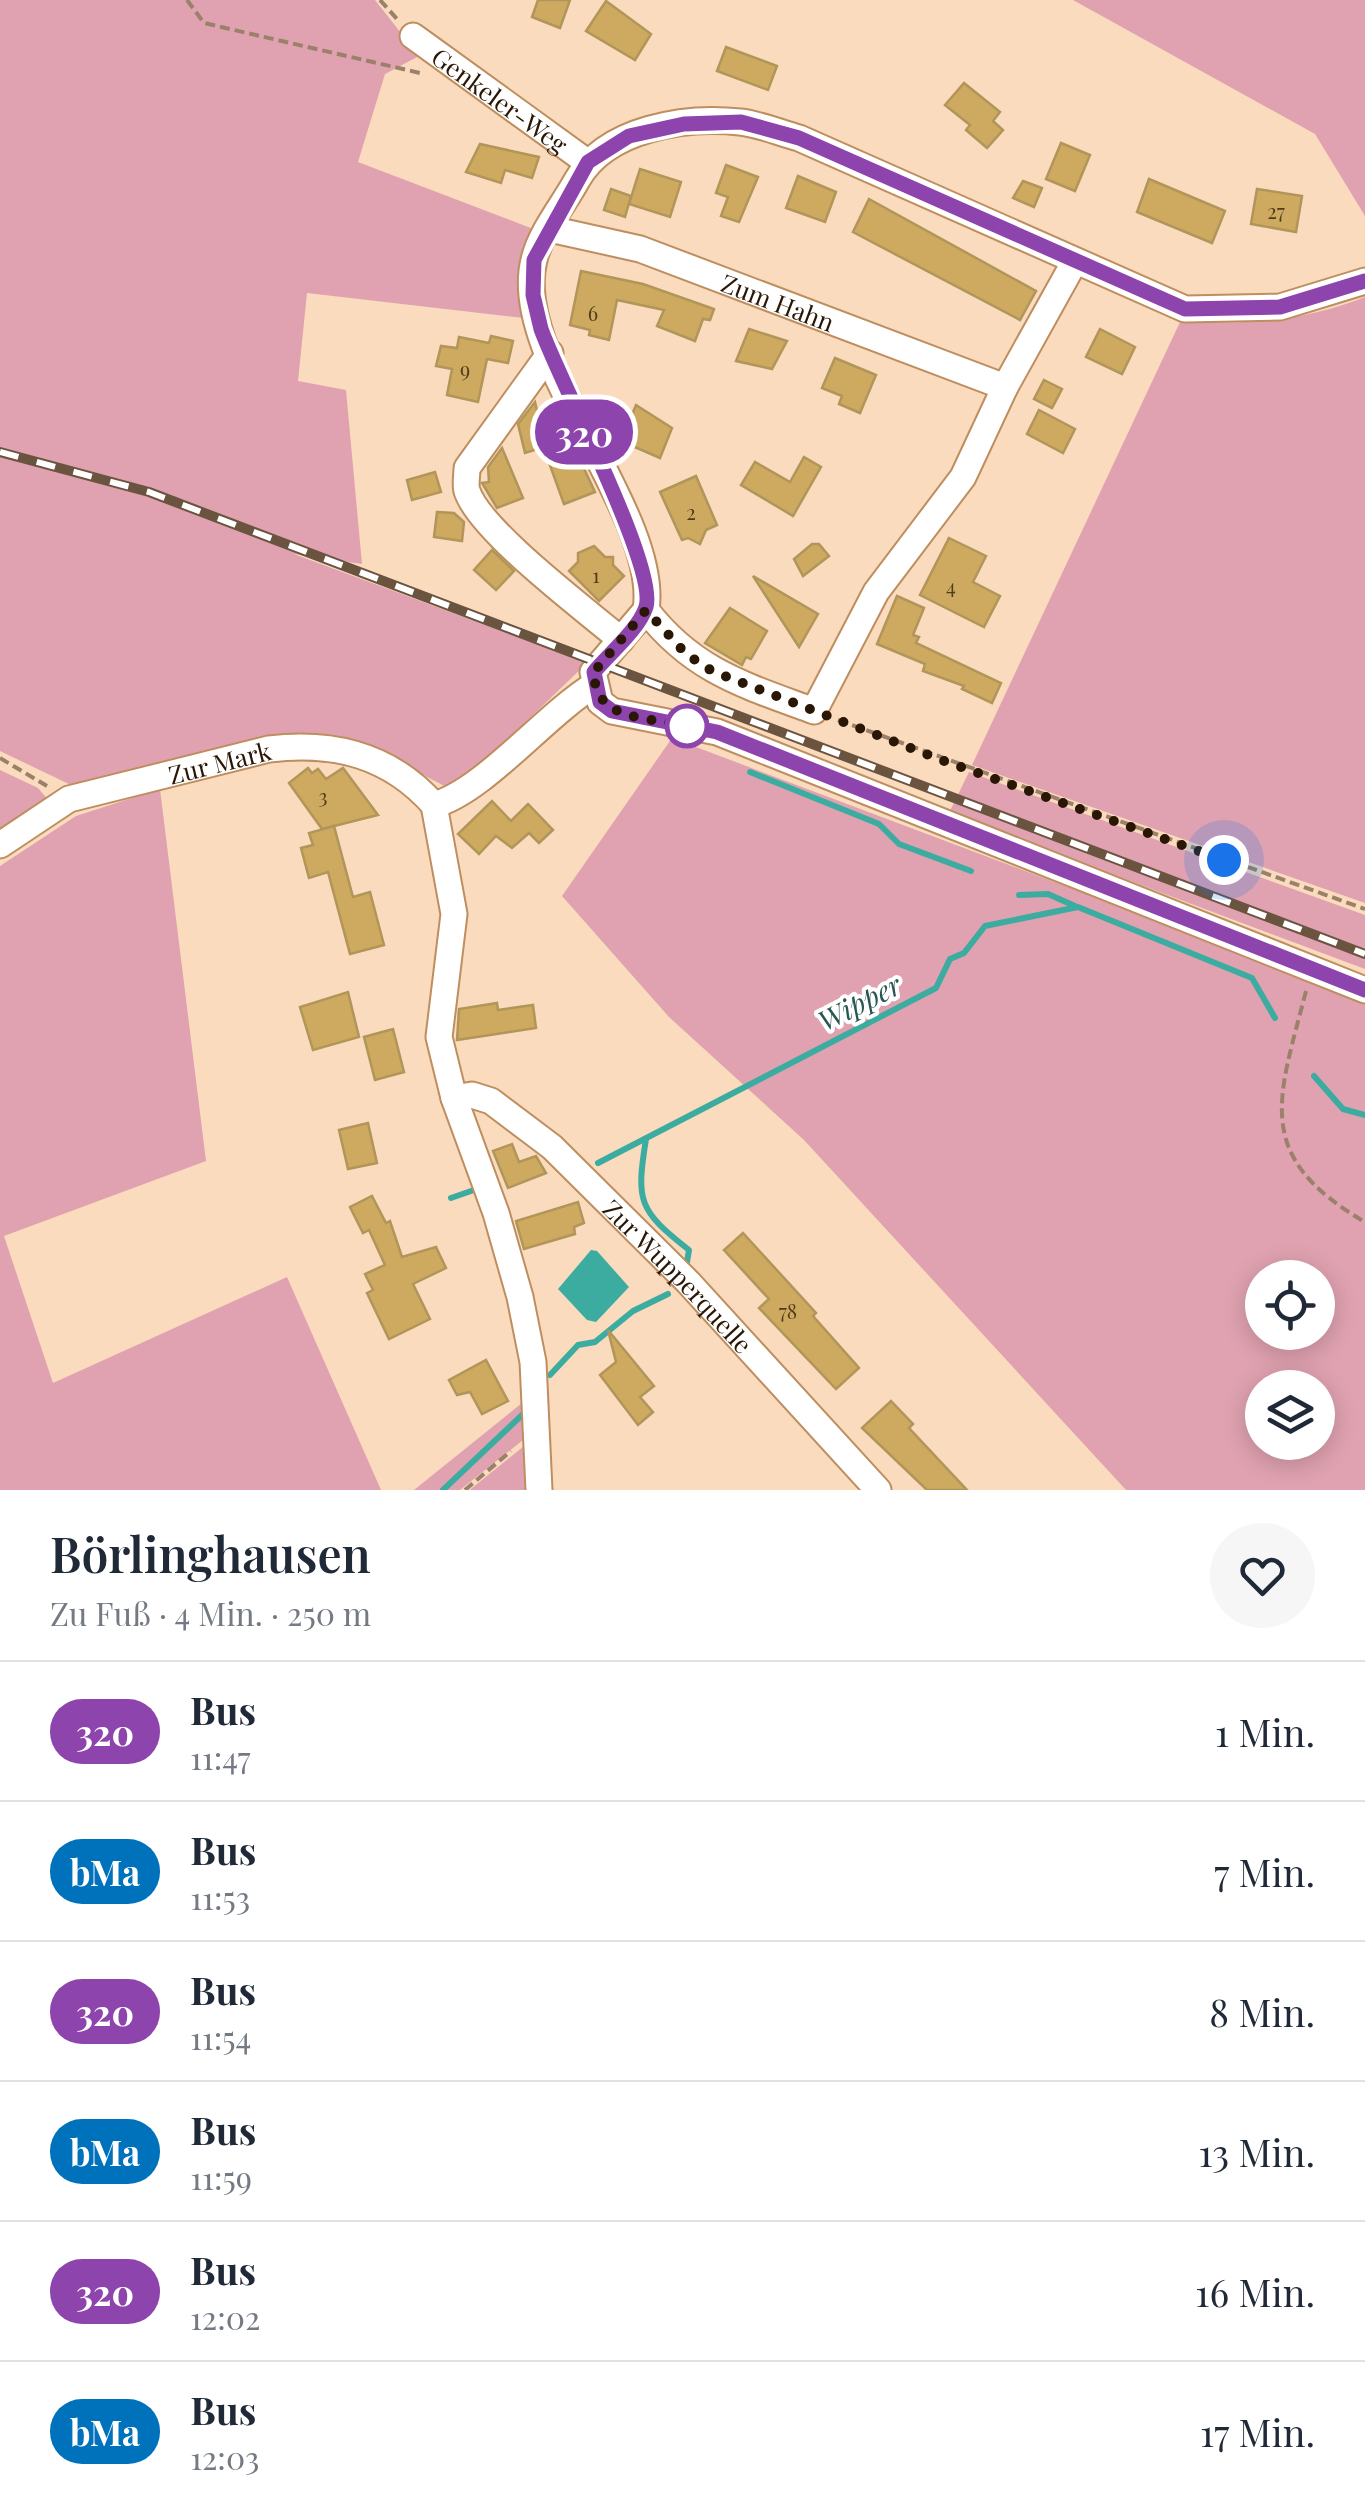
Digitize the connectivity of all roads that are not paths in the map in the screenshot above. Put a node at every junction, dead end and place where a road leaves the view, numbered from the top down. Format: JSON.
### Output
{"nodes":[{"id":1,"x":413,"y":36,"type":"dead end"},
{"id":2,"x":588,"y":162,"type":"junction"},
{"id":3,"x":550,"y":229,"type":"junction"},
{"id":4,"x":1075,"y":262,"type":"junction"},
{"id":5,"x":1365,"y":281,"type":"edge"},
{"id":6,"x":550,"y":353,"type":"junction"},
{"id":7,"x":1004,"y":387,"type":"junction"},
{"id":8,"x":646,"y":610,"type":"junction"},
{"id":9,"x":621,"y":640,"type":"junction"},
{"id":10,"x":594,"y":685,"type":"junction"},
{"id":11,"x":434,"y":805,"type":"junction"},
{"id":12,"x":0,"y":845,"type":"edge"},
{"id":13,"x":1365,"y":990,"type":"edge"},
{"id":14,"x":454,"y":1098,"type":"junction"},
{"id":15,"x":539,"y":1490,"type":"edge"},
{"id":16,"x":878,"y":1490,"type":"edge"}],
"edges":[{"from":1,"to":2,"type":"street","name":"Genkeler-Weg"},
{"from":2,"to":3,"type":"street"},
{"from":2,"to":4,"type":"street"},
{"from":3,"to":6,"type":"street"},
{"from":3,"to":7,"type":"street","name":"Zum Hahn"},
{"from":4,"to":5,"type":"street"},
{"from":4,"to":7,"type":"street"},
{"from":6,"to":8,"type":"street"},
{"from":6,"to":9,"type":"street"},
{"from":7,"to":8,"type":"street"},
{"from":8,"to":9,"type":"street"},
{"from":9,"to":10,"type":"street"},
{"from":10,"to":11,"type":"street"},
{"from":10,"to":13,"type":"street"},
{"from":11,"to":12,"type":"street","name":"Zur Mark"},
{"from":11,"to":14,"type":"street"},
{"from":14,"to":15,"type":"street"},
{"from":14,"to":16,"type":"street","name":"Zur Wupperquelle"}]}
